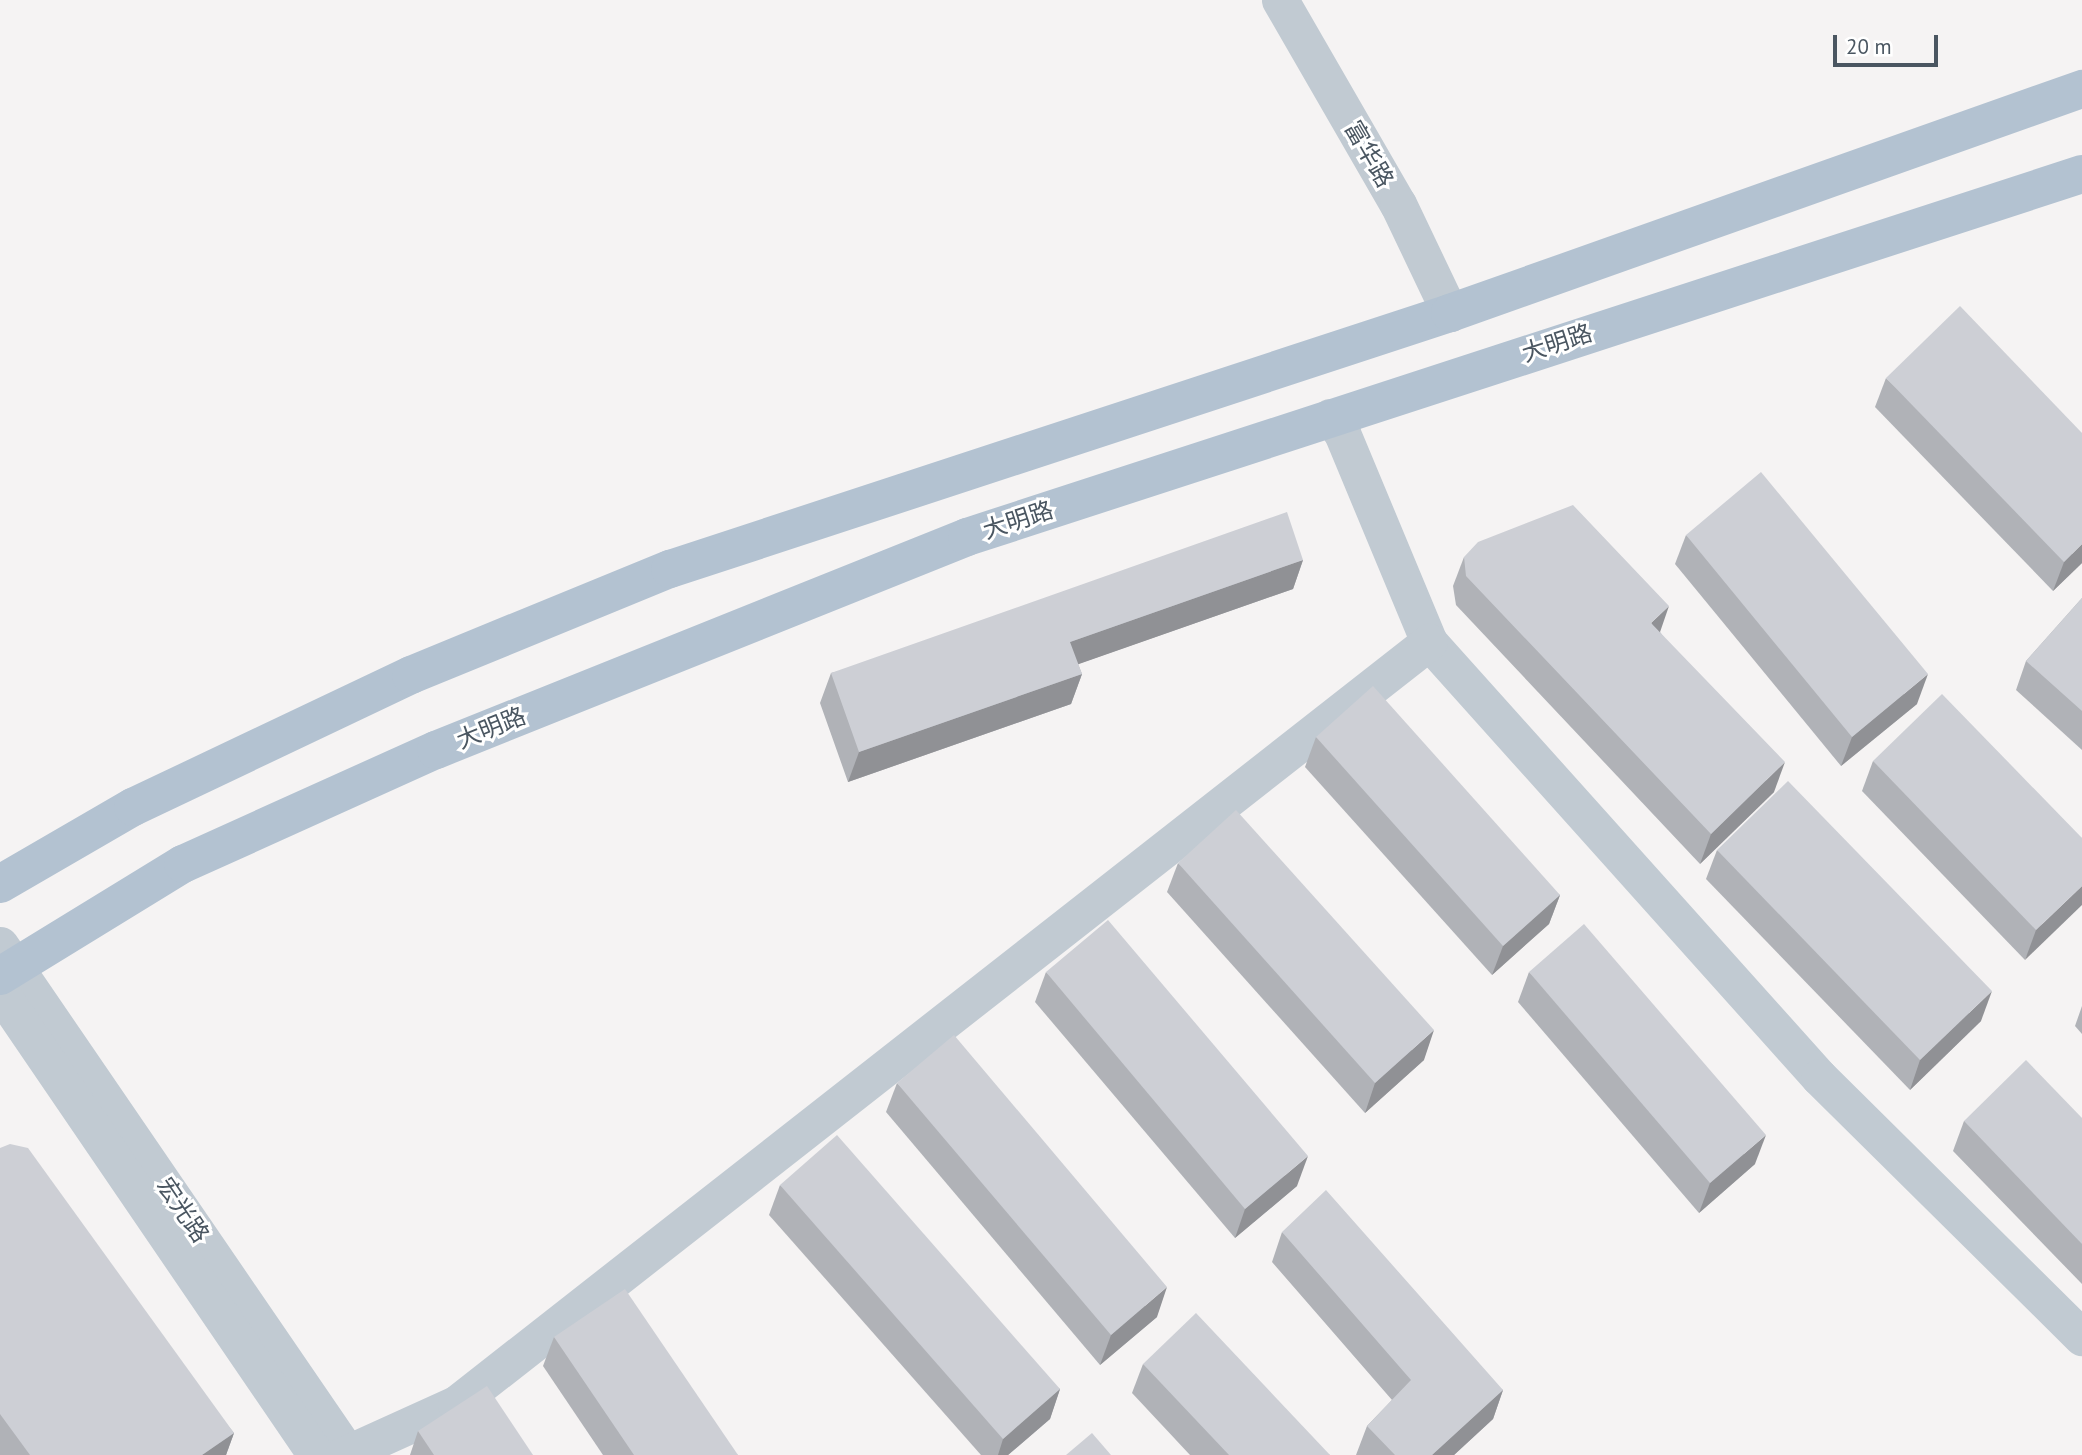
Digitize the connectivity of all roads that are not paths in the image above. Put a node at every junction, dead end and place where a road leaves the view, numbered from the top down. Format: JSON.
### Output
{"nodes":[{"id":1,"x":1280,"y":0,"type":"edge"},
{"id":2,"x":2082,"y":89,"type":"edge"},
{"id":3,"x":2082,"y":174,"type":"edge"},
{"id":4,"x":1450,"y":313,"type":"junction"},
{"id":5,"x":1330,"y":417,"type":"junction"},
{"id":6,"x":1429,"y":642,"type":"junction"},
{"id":7,"x":0,"y":884,"type":"edge"},
{"id":8,"x":4,"y":970,"type":"edge"},
{"id":9,"x":2082,"y":1337,"type":"edge"},
{"id":10,"x":339,"y":1454,"type":"edge"}],
"edges":[{"from":1,"to":4,"type":"street","name":"富华路"},
{"from":2,"to":4,"type":"main road"},
{"from":3,"to":5,"type":"main road","name":"大明路"},
{"from":4,"to":7,"type":"main road"},
{"from":5,"to":6,"type":"street"},
{"from":5,"to":8,"type":"main road","name":"大明路"},
{"from":6,"to":9,"type":"street"},
{"from":6,"to":10,"type":"street"},
{"from":8,"to":10,"type":"street","name":"宏光路"}]}
